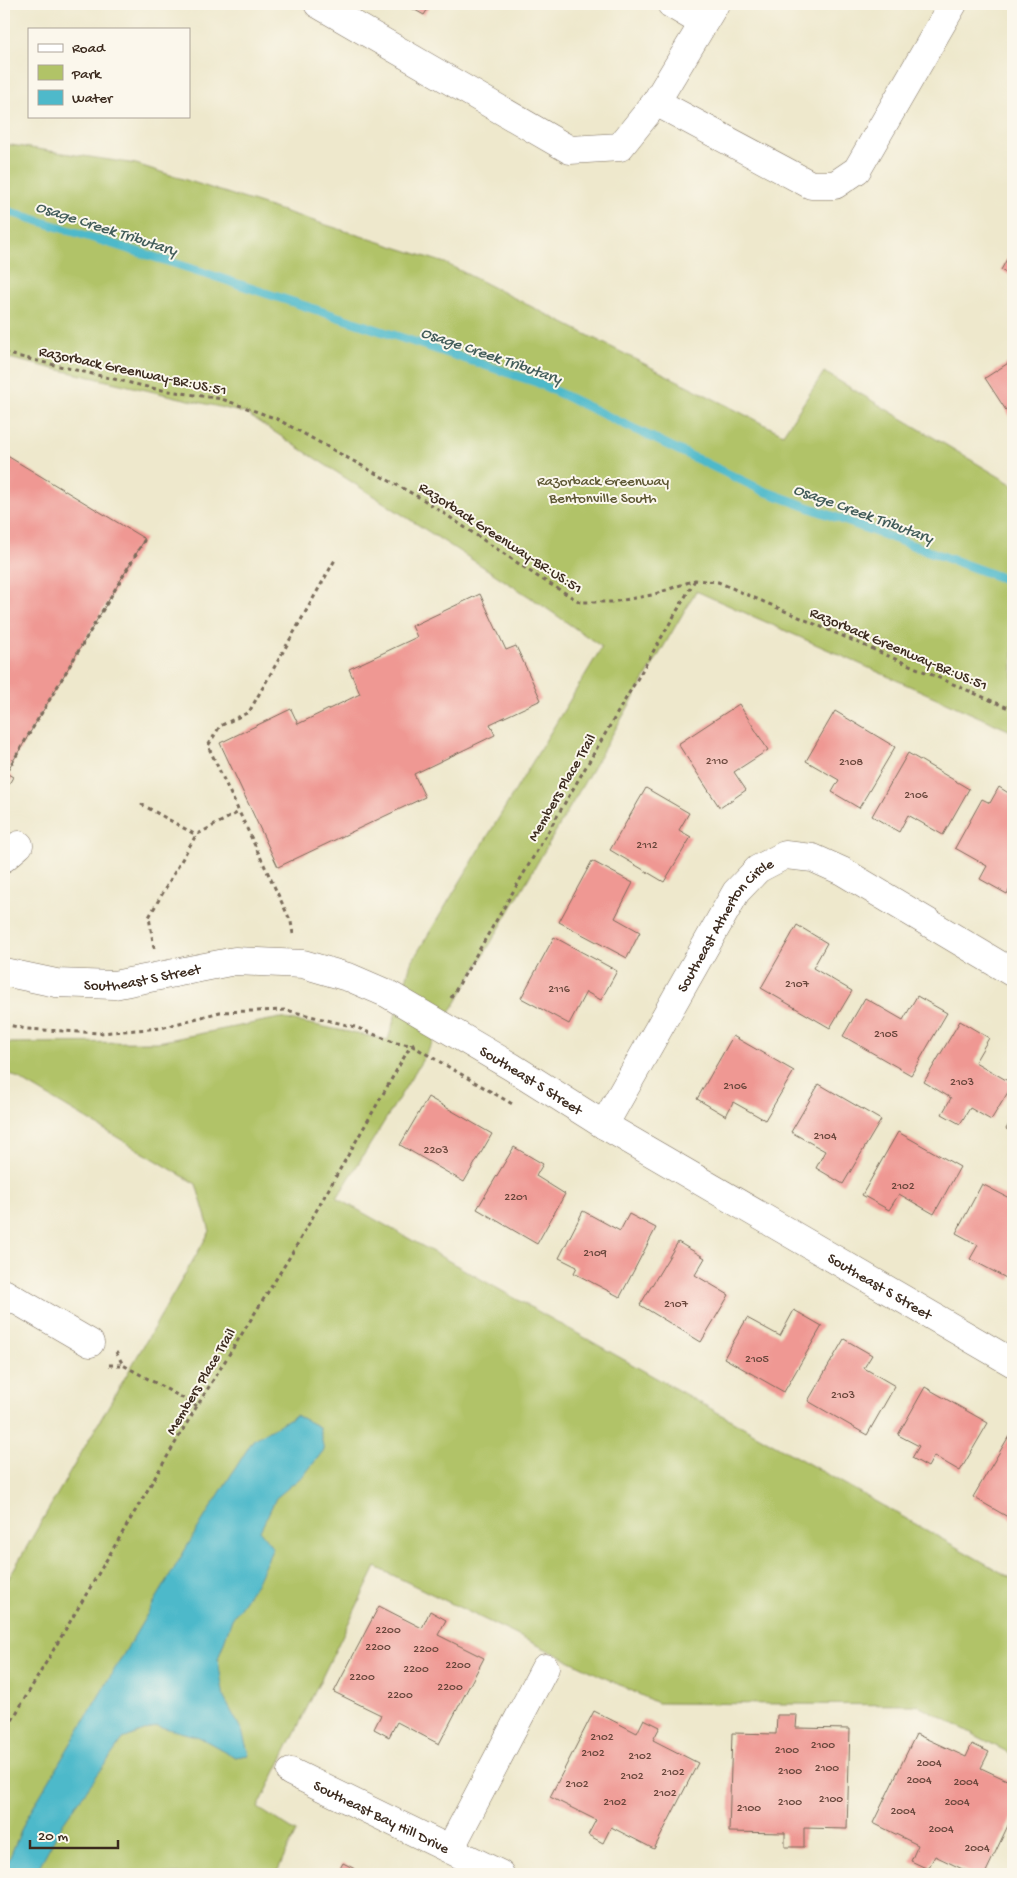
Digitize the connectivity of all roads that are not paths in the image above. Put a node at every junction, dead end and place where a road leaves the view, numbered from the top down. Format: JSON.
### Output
{"nodes":[{"id":1,"x":318,"y":4,"type":"edge"},
{"id":2,"x":671,"y":4,"type":"edge"},
{"id":3,"x":953,"y":4,"type":"edge"},
{"id":4,"x":709,"y":13,"type":"edge"},
{"id":5,"x":656,"y":102,"type":"junction"},
{"id":6,"x":4,"y":972,"type":"edge"},
{"id":7,"x":1013,"y":973,"type":"edge"},
{"id":8,"x":604,"y":1125,"type":"junction"},
{"id":9,"x":4,"y":1293,"type":"edge"},
{"id":10,"x":90,"y":1343,"type":"dead end"},
{"id":11,"x":1013,"y":1363,"type":"edge"},
{"id":12,"x":545,"y":1668,"type":"dead end"},
{"id":13,"x":291,"y":1772,"type":"dead end"},
{"id":14,"x":450,"y":1849,"type":"junction"},
{"id":15,"x":500,"y":1874,"type":"edge"}],
"edges":[{"from":1,"to":5,"type":"street"},
{"from":2,"to":4,"type":"street"},
{"from":3,"to":5,"type":"street"},
{"from":4,"to":5,"type":"street"},
{"from":6,"to":8,"type":"street","name":"Southeast S Street"},
{"from":7,"to":8,"type":"street","name":"Southeast Atherton Circle"},
{"from":8,"to":11,"type":"street","name":"Southeast S Street"},
{"from":9,"to":10,"type":"street"},
{"from":12,"to":14,"type":"street"},
{"from":13,"to":14,"type":"street","name":"Southeast Bay Hill Drive"},
{"from":14,"to":15,"type":"street","name":"Southeast Bay Hill Drive"}]}
